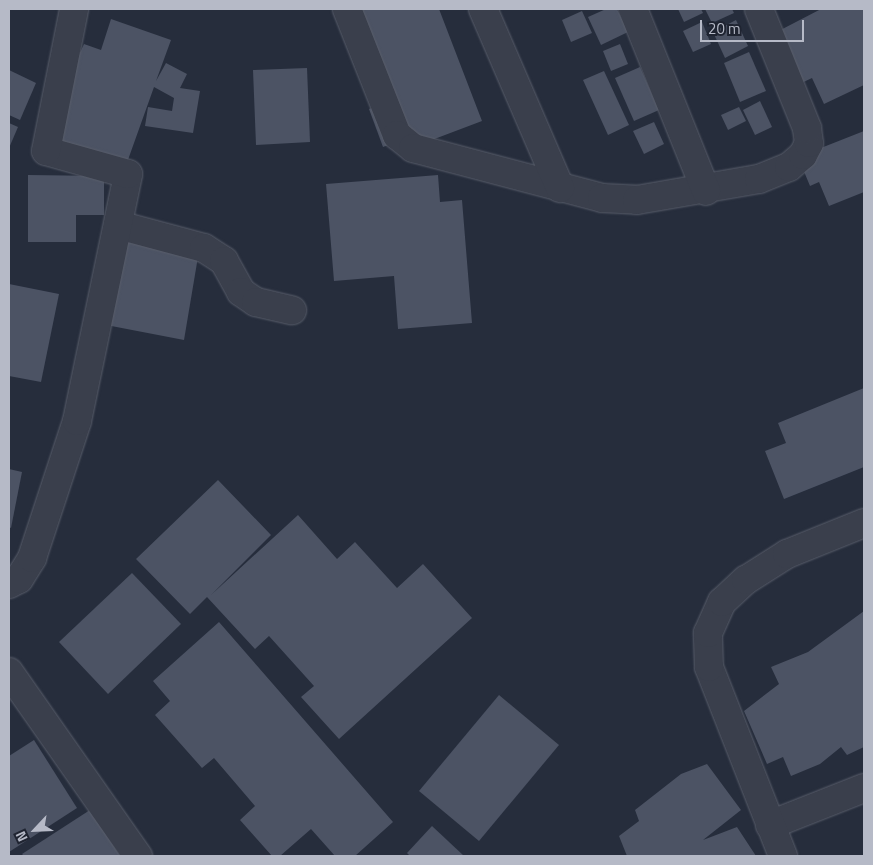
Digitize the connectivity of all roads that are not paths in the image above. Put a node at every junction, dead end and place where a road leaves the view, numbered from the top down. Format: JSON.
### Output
{"nodes":[{"id":1,"x":74,"y":9,"type":"edge"},
{"id":2,"x":347,"y":9,"type":"edge"},
{"id":3,"x":484,"y":9,"type":"edge"},
{"id":4,"x":633,"y":9,"type":"edge"},
{"id":5,"x":759,"y":9,"type":"edge"},
{"id":6,"x":560,"y":188,"type":"junction"},
{"id":7,"x":706,"y":191,"type":"junction"},
{"id":8,"x":118,"y":225,"type":"junction"},
{"id":9,"x":292,"y":310,"type":"dead end"},
{"id":10,"x":864,"y":523,"type":"edge"},
{"id":11,"x":9,"y":584,"type":"edge"},
{"id":12,"x":9,"y":672,"type":"edge"},
{"id":13,"x":864,"y":788,"type":"edge"},
{"id":14,"x":770,"y":825,"type":"junction"},
{"id":15,"x":138,"y":856,"type":"edge"},
{"id":16,"x":783,"y":856,"type":"edge"}],
"edges":[{"from":1,"to":8,"type":"street"},
{"from":2,"to":6,"type":"street"},
{"from":3,"to":6,"type":"street"},
{"from":4,"to":7,"type":"street"},
{"from":5,"to":7,"type":"street"},
{"from":6,"to":7,"type":"street"},
{"from":8,"to":9,"type":"street"},
{"from":8,"to":11,"type":"street"},
{"from":10,"to":14,"type":"street"},
{"from":12,"to":15,"type":"street"},
{"from":13,"to":14,"type":"street"},
{"from":14,"to":16,"type":"street"}]}
